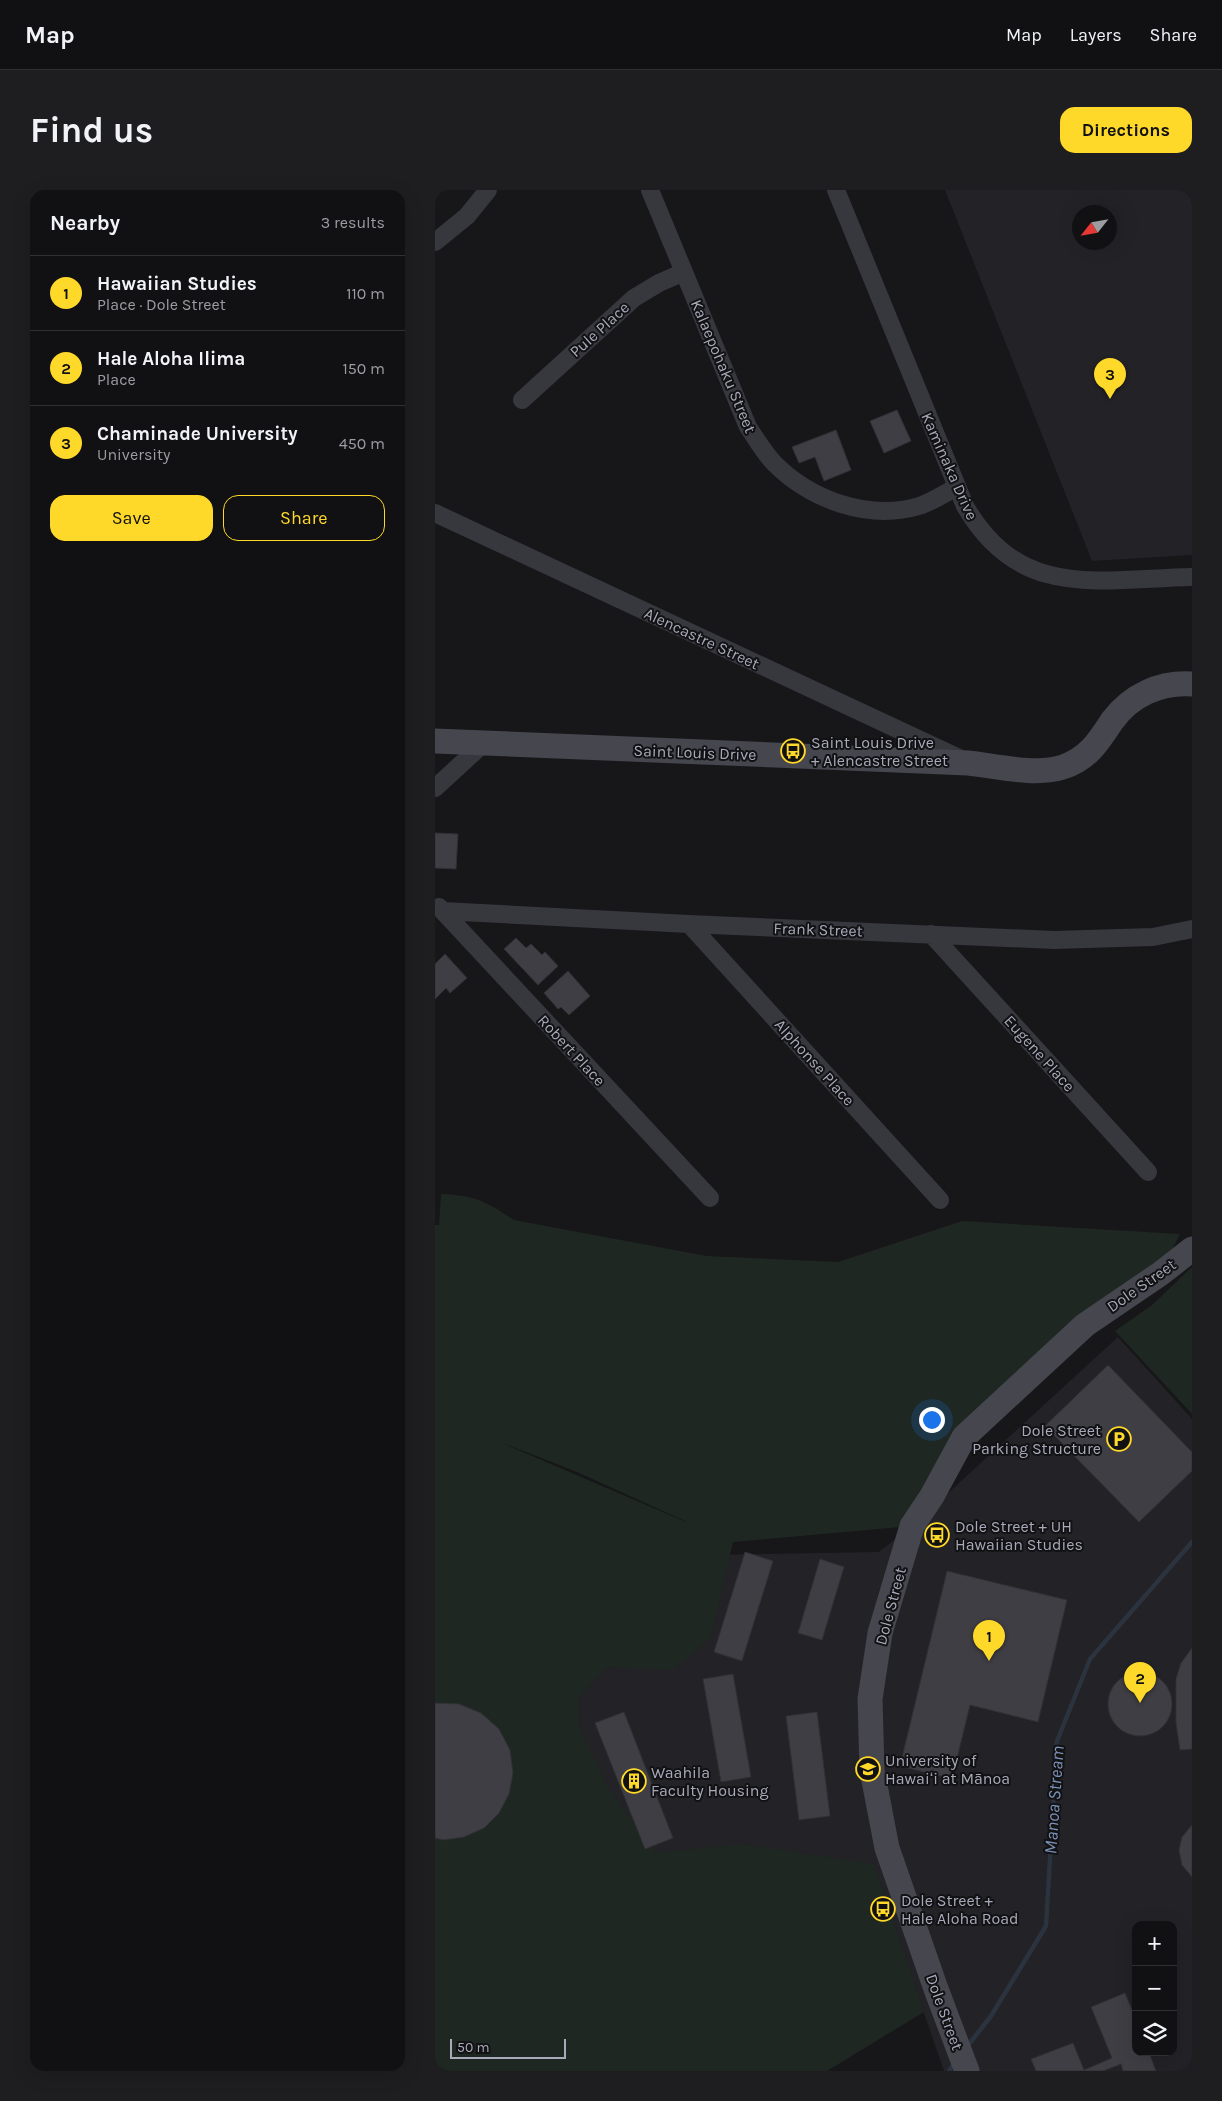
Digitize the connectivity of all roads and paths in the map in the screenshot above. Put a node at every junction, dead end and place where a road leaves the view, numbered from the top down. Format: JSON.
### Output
{"nodes":[{"id":1,"x":488,"y":190,"type":"edge"},
{"id":2,"x":650,"y":190,"type":"edge"},
{"id":3,"x":836,"y":190,"type":"edge"},
{"id":4,"x":435,"y":242,"type":"edge"},
{"id":5,"x":684,"y":272,"type":"junction"},
{"id":6,"x":522,"y":400,"type":"dead end"},
{"id":7,"x":957,"y":487,"type":"junction"},
{"id":8,"x":435,"y":513,"type":"edge"},
{"id":9,"x":1192,"y":577,"type":"edge"},
{"id":10,"x":1192,"y":684,"type":"edge"},
{"id":11,"x":435,"y":741,"type":"edge"},
{"id":12,"x":483,"y":744,"type":"junction"},
{"id":13,"x":968,"y":763,"type":"junction"},
{"id":14,"x":435,"y":788,"type":"edge"},
{"id":15,"x":439,"y":907,"type":"edge"},
{"id":16,"x":689,"y":924,"type":"junction"},
{"id":17,"x":1192,"y":929,"type":"edge"},
{"id":18,"x":931,"y":934,"type":"junction"},
{"id":19,"x":1148,"y":1172,"type":"dead end"},
{"id":20,"x":710,"y":1198,"type":"dead end"},
{"id":21,"x":940,"y":1200,"type":"dead end"},
{"id":22,"x":1192,"y":1249,"type":"edge"},
{"id":23,"x":967,"y":2071,"type":"edge"}],
"edges":[{"from":1,"to":4,"type":"street"},
{"from":2,"to":5,"type":"street","name":"Kalaepohaku Street"},
{"from":3,"to":7,"type":"street","name":"Kaminaka Drive"},
{"from":5,"to":6,"type":"street","name":"Pule Place"},
{"from":5,"to":7,"type":"street","name":"Kalaepohaku Street"},
{"from":7,"to":9,"type":"street","name":"Kaminaka Drive"},
{"from":8,"to":13,"type":"street","name":"Alencastre Street"},
{"from":10,"to":13,"type":"street","name":"Saint Louis Drive"},
{"from":11,"to":12,"type":"street","name":"Saint Louis Drive"},
{"from":12,"to":13,"type":"street","name":"Saint Louis Drive"},
{"from":12,"to":14,"type":"street"},
{"from":15,"to":16,"type":"street","name":"Frank Street"},
{"from":15,"to":20,"type":"street","name":"Robert Place"},
{"from":16,"to":18,"type":"street","name":"Frank Street"},
{"from":16,"to":21,"type":"street","name":"Alphonse Place"},
{"from":17,"to":18,"type":"street","name":"Frank Street"},
{"from":18,"to":19,"type":"street","name":"Eugene Place"},
{"from":22,"to":23,"type":"street","name":"Dole Street"}]}
